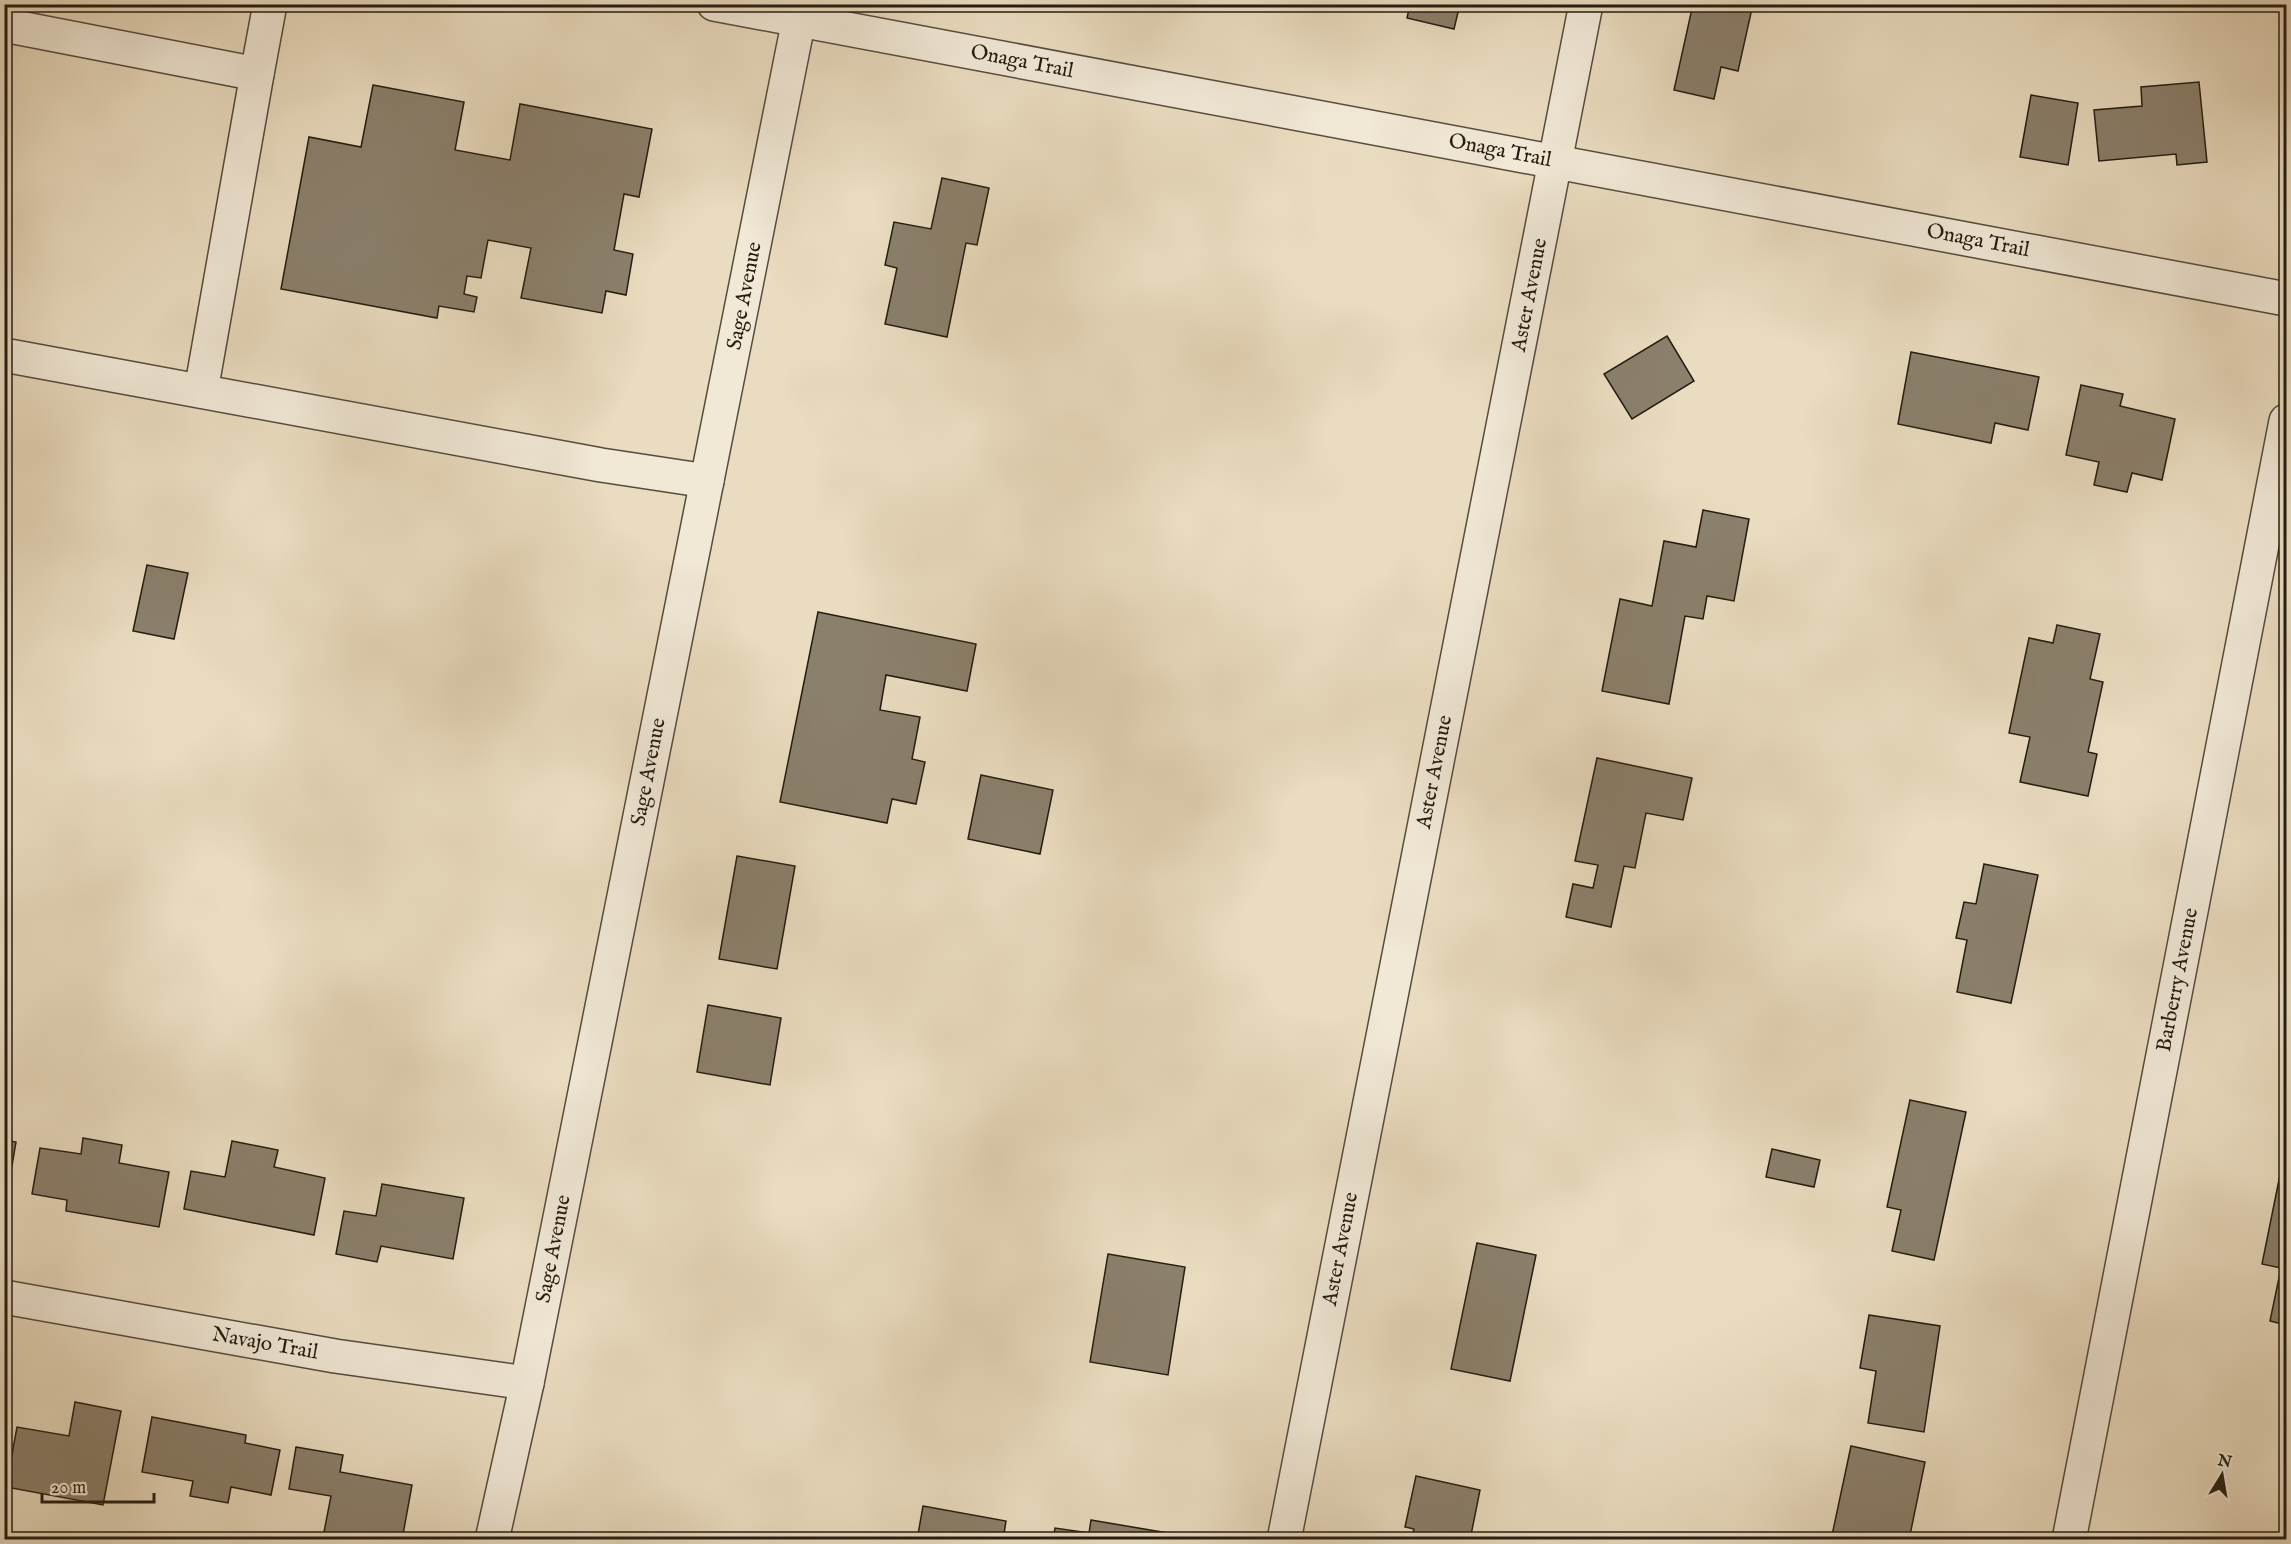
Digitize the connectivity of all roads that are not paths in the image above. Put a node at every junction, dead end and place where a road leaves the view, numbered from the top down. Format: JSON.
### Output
{"nodes":[{"id":1,"x":270,"y":4,"type":"edge"},
{"id":2,"x":714,"y":4,"type":"edge"},
{"id":3,"x":1586,"y":4,"type":"edge"},
{"id":4,"x":801,"y":13,"type":"edge"},
{"id":5,"x":4,"y":25,"type":"edge"},
{"id":6,"x":257,"y":74,"type":"junction"},
{"id":7,"x":1556,"y":162,"type":"junction"},
{"id":8,"x":2286,"y":299,"type":"edge"},
{"id":9,"x":4,"y":355,"type":"edge"},
{"id":10,"x":201,"y":391,"type":"junction"},
{"id":11,"x":2286,"y":421,"type":"edge"},
{"id":12,"x":707,"y":481,"type":"junction"},
{"id":13,"x":4,"y":1297,"type":"edge"},
{"id":14,"x":527,"y":1383,"type":"junction"},
{"id":15,"x":492,"y":1539,"type":"edge"},
{"id":16,"x":1284,"y":1539,"type":"edge"},
{"id":17,"x":2069,"y":1539,"type":"edge"}],
"edges":[{"from":1,"to":6,"type":"street"},
{"from":2,"to":4,"type":"street","name":"Onaga Trail"},
{"from":3,"to":7,"type":"street","name":"Aster Avenue"},
{"from":4,"to":7,"type":"street","name":"Onaga Trail"},
{"from":4,"to":12,"type":"street","name":"Sage Avenue"},
{"from":5,"to":6,"type":"street"},
{"from":6,"to":10,"type":"street"},
{"from":7,"to":8,"type":"street","name":"Onaga Trail"},
{"from":7,"to":16,"type":"street","name":"Aster Avenue"},
{"from":9,"to":10,"type":"street"},
{"from":10,"to":12,"type":"street"},
{"from":11,"to":17,"type":"street","name":"Barberry Avenue"},
{"from":12,"to":14,"type":"street","name":"Sage Avenue"},
{"from":13,"to":14,"type":"street","name":"Navajo Trail"},
{"from":14,"to":15,"type":"street","name":"Sage Avenue"}]}
